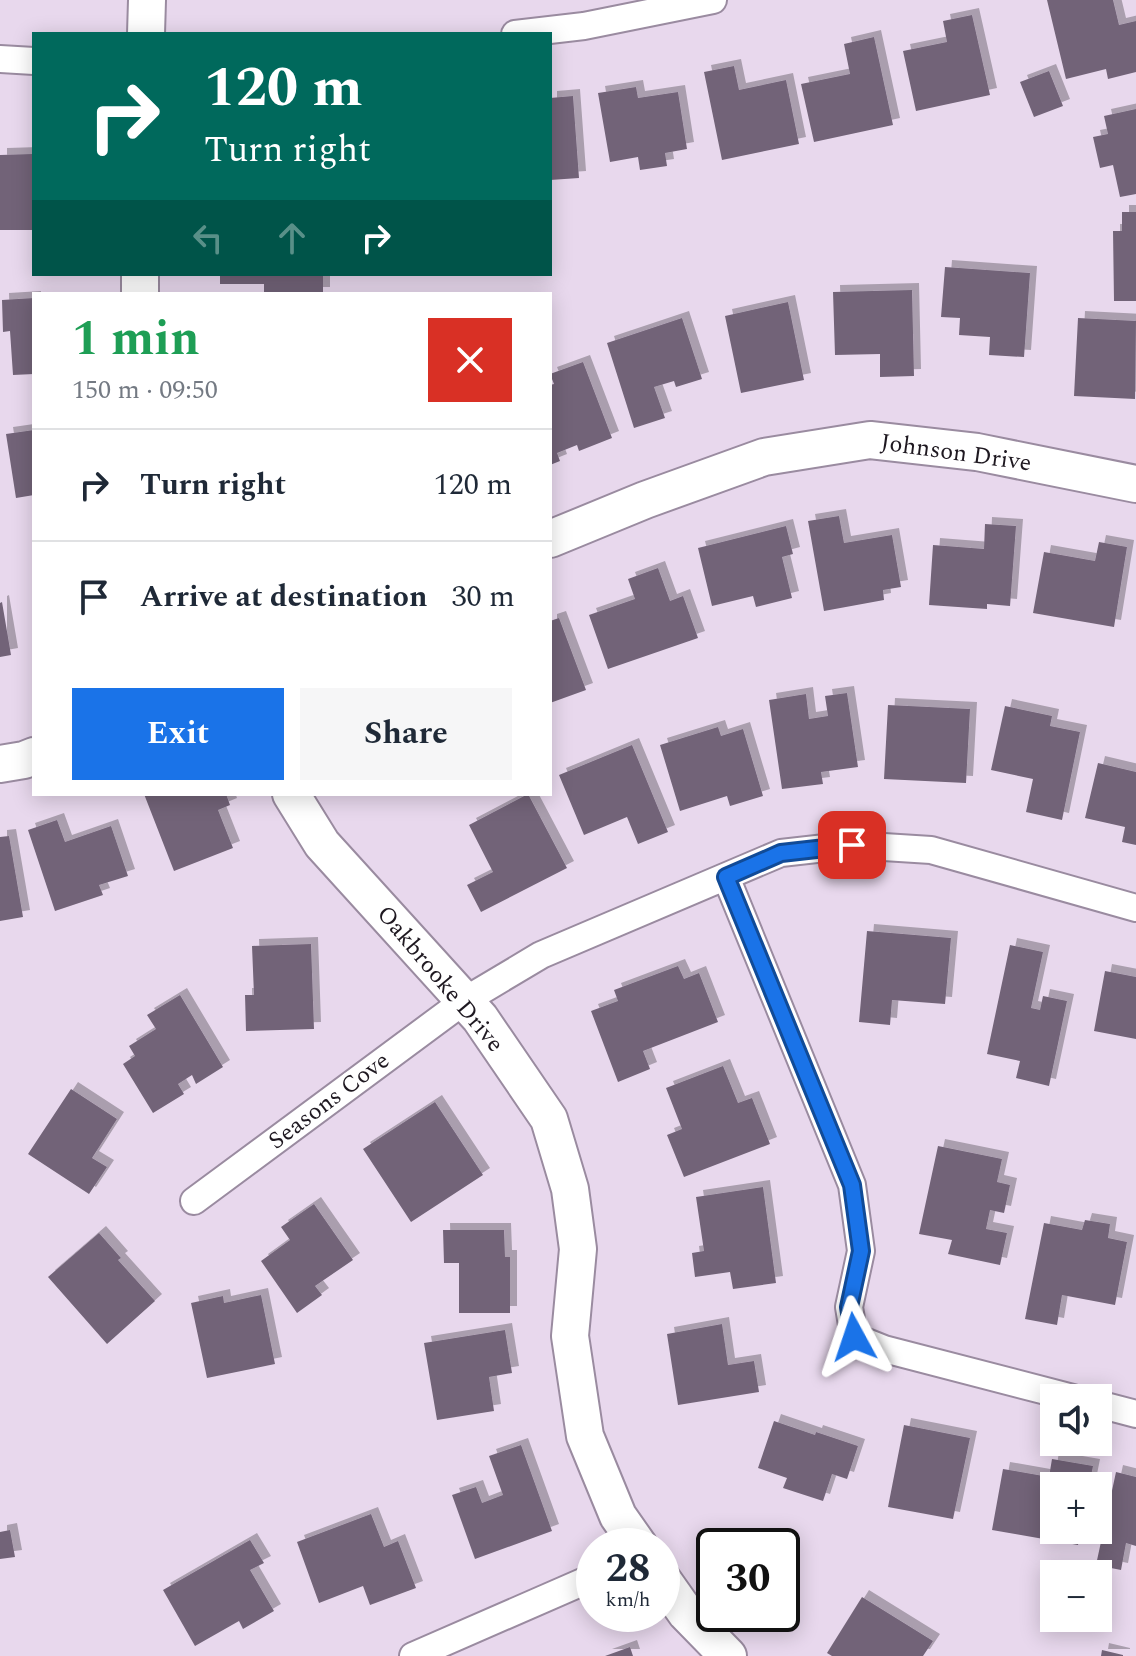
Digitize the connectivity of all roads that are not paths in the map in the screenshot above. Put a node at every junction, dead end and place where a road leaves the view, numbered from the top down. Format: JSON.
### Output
{"nodes":[{"id":1,"x":147,"y":0,"type":"edge"},
{"id":2,"x":713,"y":0,"type":"edge"},
{"id":3,"x":146,"y":32,"type":"edge"},
{"id":4,"x":532,"y":32,"type":"edge"},
{"id":5,"x":0,"y":59,"type":"edge"},
{"id":6,"x":32,"y":61,"type":"edge"},
{"id":7,"x":1136,"y":484,"type":"edge"},
{"id":8,"x":552,"y":538,"type":"edge"},
{"id":9,"x":32,"y":757,"type":"edge"},
{"id":10,"x":0,"y":764,"type":"edge"},
{"id":11,"x":292,"y":796,"type":"edge"},
{"id":12,"x":726,"y":877,"type":"junction"},
{"id":13,"x":1136,"y":908,"type":"edge"},
{"id":14,"x":464,"y":1001,"type":"junction"},
{"id":15,"x":194,"y":1201,"type":"dead end"},
{"id":16,"x":1040,"y":1389,"type":"edge"},
{"id":17,"x":1112,"y":1408,"type":"edge"},
{"id":18,"x":1136,"y":1414,"type":"edge"},
{"id":19,"x":626,"y":1528,"type":"edge"},
{"id":20,"x":576,"y":1585,"type":"edge"},
{"id":21,"x":680,"y":1604,"type":"edge"},
{"id":22,"x":413,"y":1656,"type":"edge"},
{"id":23,"x":728,"y":1656,"type":"edge"}],
"edges":[{"from":1,"to":3,"type":"street"},
{"from":2,"to":4,"type":"street"},
{"from":5,"to":6,"type":"street"},
{"from":7,"to":8,"type":"street","name":"Johnson Drive"},
{"from":9,"to":10,"type":"street"},
{"from":11,"to":14,"type":"street","name":"Oakbrooke Drive"},
{"from":12,"to":13,"type":"street","name":"Seasons Cove"},
{"from":12,"to":14,"type":"street","name":"Seasons Cove"},
{"from":12,"to":16,"type":"street"},
{"from":14,"to":15,"type":"street","name":"Seasons Cove"},
{"from":14,"to":19,"type":"street","name":"Oakbrooke Drive"},
{"from":17,"to":18,"type":"street"},
{"from":20,"to":22,"type":"street"},
{"from":21,"to":23,"type":"street"}]}
